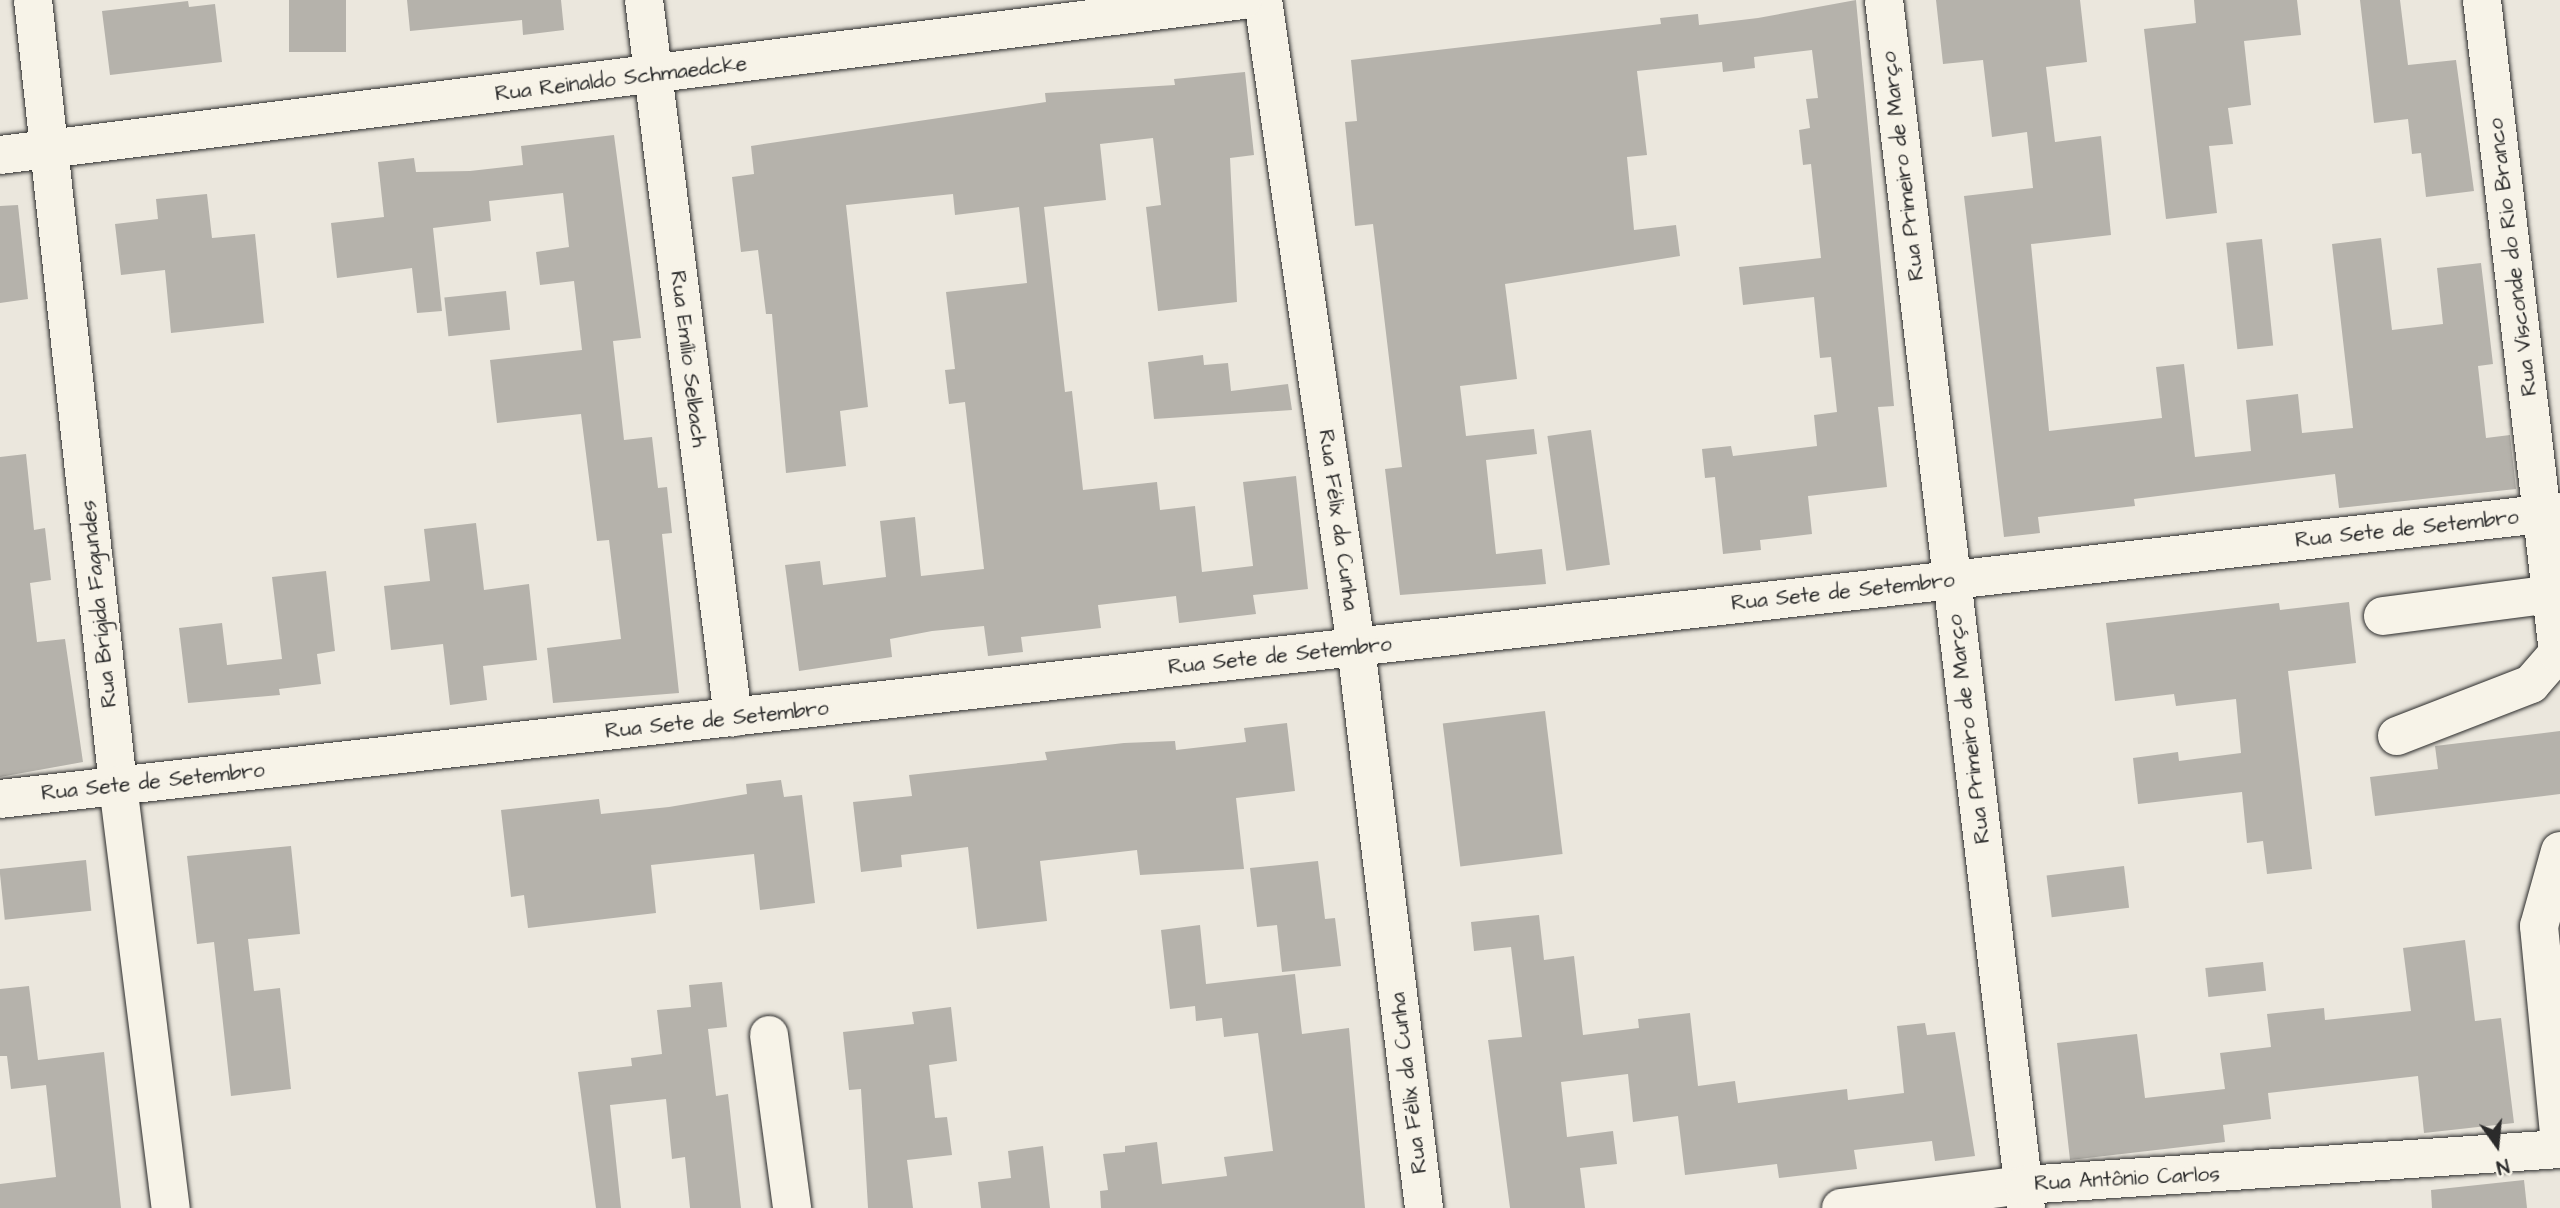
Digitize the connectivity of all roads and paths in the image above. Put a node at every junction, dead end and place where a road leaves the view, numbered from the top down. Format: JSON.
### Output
{"nodes":[{"id":1,"x":33,"y":0,"type":"edge"},
{"id":2,"x":644,"y":0,"type":"edge"},
{"id":3,"x":1242,"y":0,"type":"edge"},
{"id":4,"x":1263,"y":0,"type":"edge"},
{"id":5,"x":1884,"y":0,"type":"edge"},
{"id":6,"x":2482,"y":0,"type":"edge"},
{"id":7,"x":653,"y":75,"type":"junction"},
{"id":8,"x":50,"y":150,"type":"junction"},
{"id":9,"x":0,"y":155,"type":"edge"},
{"id":10,"x":2552,"y":513,"type":"edge"},
{"id":11,"x":1952,"y":580,"type":"junction"},
{"id":12,"x":2553,"y":594,"type":"junction"},
{"id":13,"x":2383,"y":616,"type":"dead end"},
{"id":14,"x":1356,"y":647,"type":"junction"},
{"id":15,"x":733,"y":718,"type":"junction"},
{"id":16,"x":2397,"y":736,"type":"dead end"},
{"id":17,"x":118,"y":785,"type":"junction"},
{"id":18,"x":0,"y":799,"type":"edge"},
{"id":19,"x":2560,"y":850,"type":"edge"},
{"id":20,"x":769,"y":1035,"type":"dead end"},
{"id":21,"x":2560,"y":1143,"type":"edge"},
{"id":22,"x":2560,"y":1149,"type":"edge"},
{"id":23,"x":2025,"y":1197,"type":"edge"},
{"id":24,"x":171,"y":1208,"type":"edge"},
{"id":25,"x":792,"y":1208,"type":"edge"},
{"id":26,"x":1424,"y":1208,"type":"edge"},
{"id":27,"x":1841,"y":1208,"type":"edge"}],
"edges":[{"from":1,"to":8,"type":"street","name":"Rua Brígida Fagundes"},
{"from":2,"to":7,"type":"street","name":"Rua Emílio Selbach"},
{"from":3,"to":7,"type":"street","name":"Rua Reinaldo Schmaedcke"},
{"from":4,"to":14,"type":"street","name":"Rua Félix da Cunha"},
{"from":5,"to":11,"type":"street","name":"Rua Primeiro de Março"},
{"from":6,"to":10,"type":"street","name":"Rua Visconde do Rio Branco"},
{"from":7,"to":8,"type":"street","name":"Rua Reinaldo Schmaedcke"},
{"from":7,"to":15,"type":"street","name":"Rua Emílio Selbach"},
{"from":8,"to":9,"type":"street","name":"Rua Reinaldo Schmaedcke"},
{"from":8,"to":17,"type":"street","name":"Rua Brígida Fagundes"},
{"from":10,"to":11,"type":"street","name":"Rua Sete de Setembro"},
{"from":10,"to":12,"type":"street","name":"Rua Visconde do Rio Branco"},
{"from":11,"to":14,"type":"street","name":"Rua Sete de Setembro"},
{"from":11,"to":23,"type":"street","name":"Rua Primeiro de Março"},
{"from":12,"to":13,"type":"street"},
{"from":12,"to":16,"type":"street","name":"Rua Visconde do Rio Branco"},
{"from":14,"to":15,"type":"street","name":"Rua Sete de Setembro"},
{"from":14,"to":26,"type":"street","name":"Rua Félix da Cunha"},
{"from":15,"to":17,"type":"street","name":"Rua Sete de Setembro"},
{"from":17,"to":18,"type":"street","name":"Rua Sete de Setembro"},
{"from":17,"to":24,"type":"street","name":"Rua Brígida Fagundes"},
{"from":19,"to":21,"type":"street"},
{"from":20,"to":25,"type":"street"},
{"from":22,"to":23,"type":"street","name":"Rua Antônio Carlos"},
{"from":23,"to":27,"type":"street","name":"Rua Antônio Carlos"}]}
